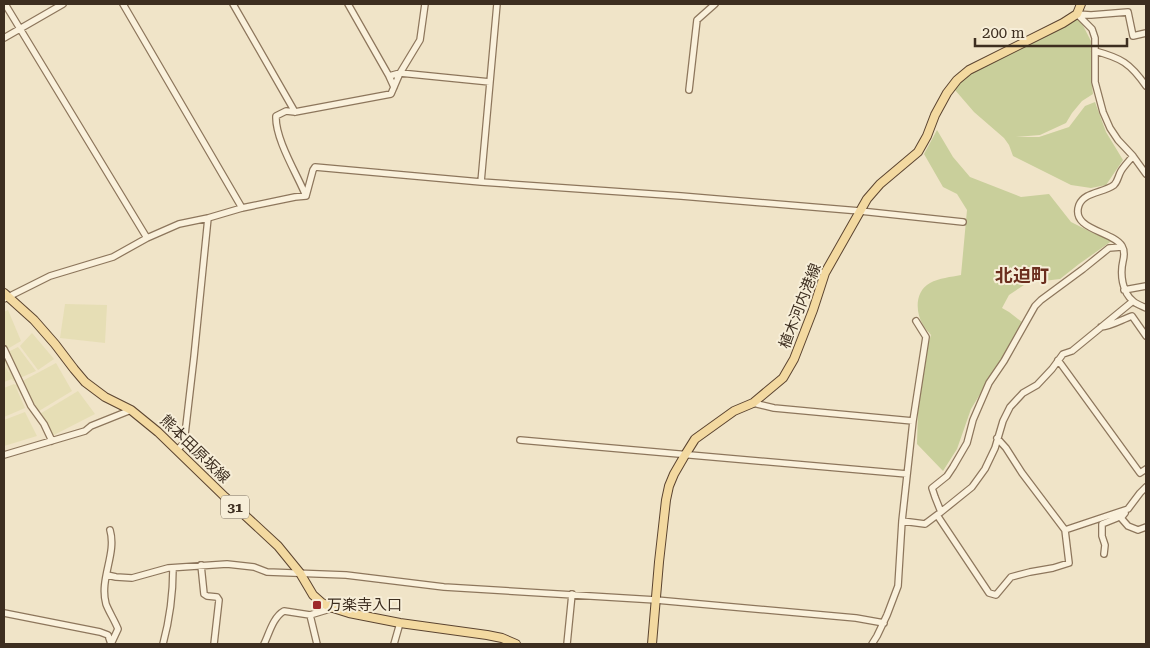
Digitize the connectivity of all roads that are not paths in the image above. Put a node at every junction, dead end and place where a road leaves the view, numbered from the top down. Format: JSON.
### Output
{"nodes":[{"id":1,"x":4,"y":4,"type":"edge"},
{"id":2,"x":63,"y":4,"type":"edge"},
{"id":3,"x":123,"y":4,"type":"edge"},
{"id":4,"x":233,"y":4,"type":"edge"},
{"id":5,"x":348,"y":4,"type":"edge"},
{"id":6,"x":425,"y":4,"type":"edge"},
{"id":7,"x":497,"y":4,"type":"edge"},
{"id":8,"x":715,"y":4,"type":"edge"},
{"id":9,"x":1081,"y":4,"type":"edge"},
{"id":10,"x":1077,"y":14,"type":"junction"},
{"id":11,"x":20,"y":29,"type":"junction"},
{"id":12,"x":1146,"y":34,"type":"edge"},
{"id":13,"x":4,"y":38,"type":"edge"},
{"id":14,"x":1095,"y":51,"type":"junction"},
{"id":15,"x":400,"y":73,"type":"junction"},
{"id":16,"x":389,"y":76,"type":"junction"},
{"id":17,"x":490,"y":82,"type":"junction"},
{"id":18,"x":1146,"y":86,"type":"edge"},
{"id":19,"x":394,"y":87,"type":"junction"},
{"id":20,"x":689,"y":90,"type":"dead end"},
{"id":21,"x":295,"y":112,"type":"junction"},
{"id":22,"x":1133,"y":156,"type":"junction"},
{"id":23,"x":1146,"y":174,"type":"edge"},
{"id":24,"x":481,"y":182,"type":"junction"},
{"id":25,"x":306,"y":196,"type":"junction"},
{"id":26,"x":242,"y":208,"type":"junction"},
{"id":27,"x":860,"y":211,"type":"junction"},
{"id":28,"x":208,"y":218,"type":"junction"},
{"id":29,"x":963,"y":222,"type":"dead end"},
{"id":30,"x":146,"y":238,"type":"junction"},
{"id":31,"x":1122,"y":246,"type":"junction"},
{"id":32,"x":1146,"y":286,"type":"edge"},
{"id":33,"x":1124,"y":290,"type":"junction"},
{"id":34,"x":5,"y":296,"type":"edge"},
{"id":35,"x":1133,"y":301,"type":"junction"},
{"id":36,"x":1146,"y":308,"type":"edge"},
{"id":37,"x":916,"y":321,"type":"dead end"},
{"id":38,"x":1101,"y":327,"type":"junction"},
{"id":39,"x":1146,"y":336,"type":"edge"},
{"id":40,"x":4,"y":349,"type":"edge"},
{"id":41,"x":1058,"y":360,"type":"junction"},
{"id":42,"x":753,"y":403,"type":"junction"},
{"id":43,"x":131,"y":410,"type":"junction"},
{"id":44,"x":913,"y":421,"type":"junction"},
{"id":45,"x":997,"y":438,"type":"junction"},
{"id":46,"x":520,"y":440,"type":"dead end"},
{"id":47,"x":52,"y":441,"type":"junction"},
{"id":48,"x":177,"y":450,"type":"junction"},
{"id":49,"x":4,"y":455,"type":"edge"},
{"id":50,"x":684,"y":455,"type":"junction"},
{"id":51,"x":1146,"y":469,"type":"edge"},
{"id":52,"x":907,"y":474,"type":"junction"},
{"id":53,"x":1146,"y":487,"type":"edge"},
{"id":54,"x":1128,"y":509,"type":"junction"},
{"id":55,"x":939,"y":514,"type":"junction"},
{"id":56,"x":902,"y":521,"type":"junction"},
{"id":57,"x":1146,"y":527,"type":"edge"},
{"id":58,"x":110,"y":530,"type":"dead end"},
{"id":59,"x":1065,"y":530,"type":"junction"},
{"id":60,"x":1104,"y":554,"type":"dead end"},
{"id":61,"x":201,"y":566,"type":"junction"},
{"id":62,"x":173,"y":568,"type":"junction"},
{"id":63,"x":300,"y":574,"type":"junction"},
{"id":64,"x":107,"y":575,"type":"junction"},
{"id":65,"x":572,"y":594,"type":"junction"},
{"id":66,"x":656,"y":600,"type":"junction"},
{"id":67,"x":333,"y":608,"type":"junction"},
{"id":68,"x":4,"y":613,"type":"edge"},
{"id":69,"x":310,"y":615,"type":"junction"},
{"id":70,"x":400,"y":623,"type":"junction"},
{"id":71,"x":884,"y":623,"type":"junction"},
{"id":72,"x":111,"y":644,"type":"edge"},
{"id":73,"x":163,"y":644,"type":"edge"},
{"id":74,"x":214,"y":644,"type":"edge"},
{"id":75,"x":264,"y":644,"type":"edge"},
{"id":76,"x":318,"y":644,"type":"edge"},
{"id":77,"x":394,"y":644,"type":"edge"},
{"id":78,"x":516,"y":644,"type":"edge"},
{"id":79,"x":567,"y":644,"type":"edge"},
{"id":80,"x":652,"y":644,"type":"edge"},
{"id":81,"x":872,"y":644,"type":"edge"}],
"edges":[{"from":1,"to":11,"type":"street"},
{"from":2,"to":11,"type":"street"},
{"from":3,"to":26,"type":"street"},
{"from":4,"to":21,"type":"street"},
{"from":5,"to":16,"type":"street"},
{"from":6,"to":15,"type":"street"},
{"from":7,"to":17,"type":"street"},
{"from":8,"to":20,"type":"street"},
{"from":9,"to":10,"type":"main road"},
{"from":10,"to":12,"type":"street"},
{"from":10,"to":14,"type":"street"},
{"from":10,"to":27,"type":"main road","name":"植木河内港線"},
{"from":11,"to":13,"type":"street"},
{"from":11,"to":30,"type":"street"},
{"from":14,"to":18,"type":"street"},
{"from":14,"to":22,"type":"street"},
{"from":15,"to":16,"type":"street"},
{"from":15,"to":17,"type":"street"},
{"from":15,"to":19,"type":"street"},
{"from":16,"to":19,"type":"street"},
{"from":17,"to":24,"type":"street"},
{"from":19,"to":21,"type":"street"},
{"from":21,"to":25,"type":"street"},
{"from":22,"to":23,"type":"street"},
{"from":22,"to":31,"type":"street"},
{"from":24,"to":25,"type":"street"},
{"from":24,"to":27,"type":"street"},
{"from":25,"to":26,"type":"street"},
{"from":26,"to":28,"type":"street"},
{"from":27,"to":29,"type":"street"},
{"from":27,"to":42,"type":"main road","name":"植木河内港線"},
{"from":28,"to":30,"type":"street"},
{"from":28,"to":48,"type":"street"},
{"from":30,"to":34,"type":"street"},
{"from":31,"to":33,"type":"street"},
{"from":31,"to":55,"type":"street"},
{"from":32,"to":33,"type":"street"},
{"from":33,"to":35,"type":"street"},
{"from":34,"to":43,"type":"main road","name":"熊本田原坂線","number":"31"},
{"from":35,"to":36,"type":"street"},
{"from":35,"to":38,"type":"street"},
{"from":37,"to":44,"type":"street"},
{"from":38,"to":39,"type":"street"},
{"from":38,"to":41,"type":"street"},
{"from":40,"to":47,"type":"street"},
{"from":41,"to":45,"type":"street"},
{"from":41,"to":51,"type":"street"},
{"from":42,"to":44,"type":"street"},
{"from":42,"to":50,"type":"main road","name":"植木河内港線"},
{"from":43,"to":47,"type":"street"},
{"from":43,"to":48,"type":"main road","name":"熊本田原坂線","number":"31"},
{"from":44,"to":52,"type":"street"},
{"from":45,"to":55,"type":"street"},
{"from":45,"to":59,"type":"street"},
{"from":46,"to":50,"type":"street"},
{"from":47,"to":49,"type":"street"},
{"from":48,"to":63,"type":"main road","name":"熊本田原坂線","number":"31"},
{"from":50,"to":52,"type":"street"},
{"from":50,"to":66,"type":"main road","name":"植木河内港線"},
{"from":52,"to":56,"type":"street"},
{"from":53,"to":54,"type":"street"},
{"from":54,"to":57,"type":"street"},
{"from":54,"to":59,"type":"street"},
{"from":54,"to":60,"type":"street"},
{"from":55,"to":56,"type":"street"},
{"from":55,"to":59,"type":"street"},
{"from":56,"to":71,"type":"street"},
{"from":58,"to":64,"type":"street"},
{"from":61,"to":62,"type":"street"},
{"from":61,"to":63,"type":"street"},
{"from":61,"to":74,"type":"street"},
{"from":62,"to":64,"type":"street"},
{"from":62,"to":73,"type":"street"},
{"from":63,"to":65,"type":"street"},
{"from":63,"to":67,"type":"main road","name":"熊本田原坂線","number":"31"},
{"from":64,"to":72,"type":"street"},
{"from":65,"to":66,"type":"street"},
{"from":65,"to":79,"type":"street"},
{"from":66,"to":71,"type":"street"},
{"from":66,"to":80,"type":"main road","name":"植木河内港線"},
{"from":67,"to":69,"type":"street"},
{"from":67,"to":70,"type":"main road","name":"熊本田原坂線","number":"31"},
{"from":68,"to":72,"type":"street"},
{"from":69,"to":75,"type":"street"},
{"from":69,"to":76,"type":"street"},
{"from":70,"to":77,"type":"street"},
{"from":70,"to":78,"type":"main road","name":"熊本田原坂線","number":"31"},
{"from":71,"to":81,"type":"street"}]}
